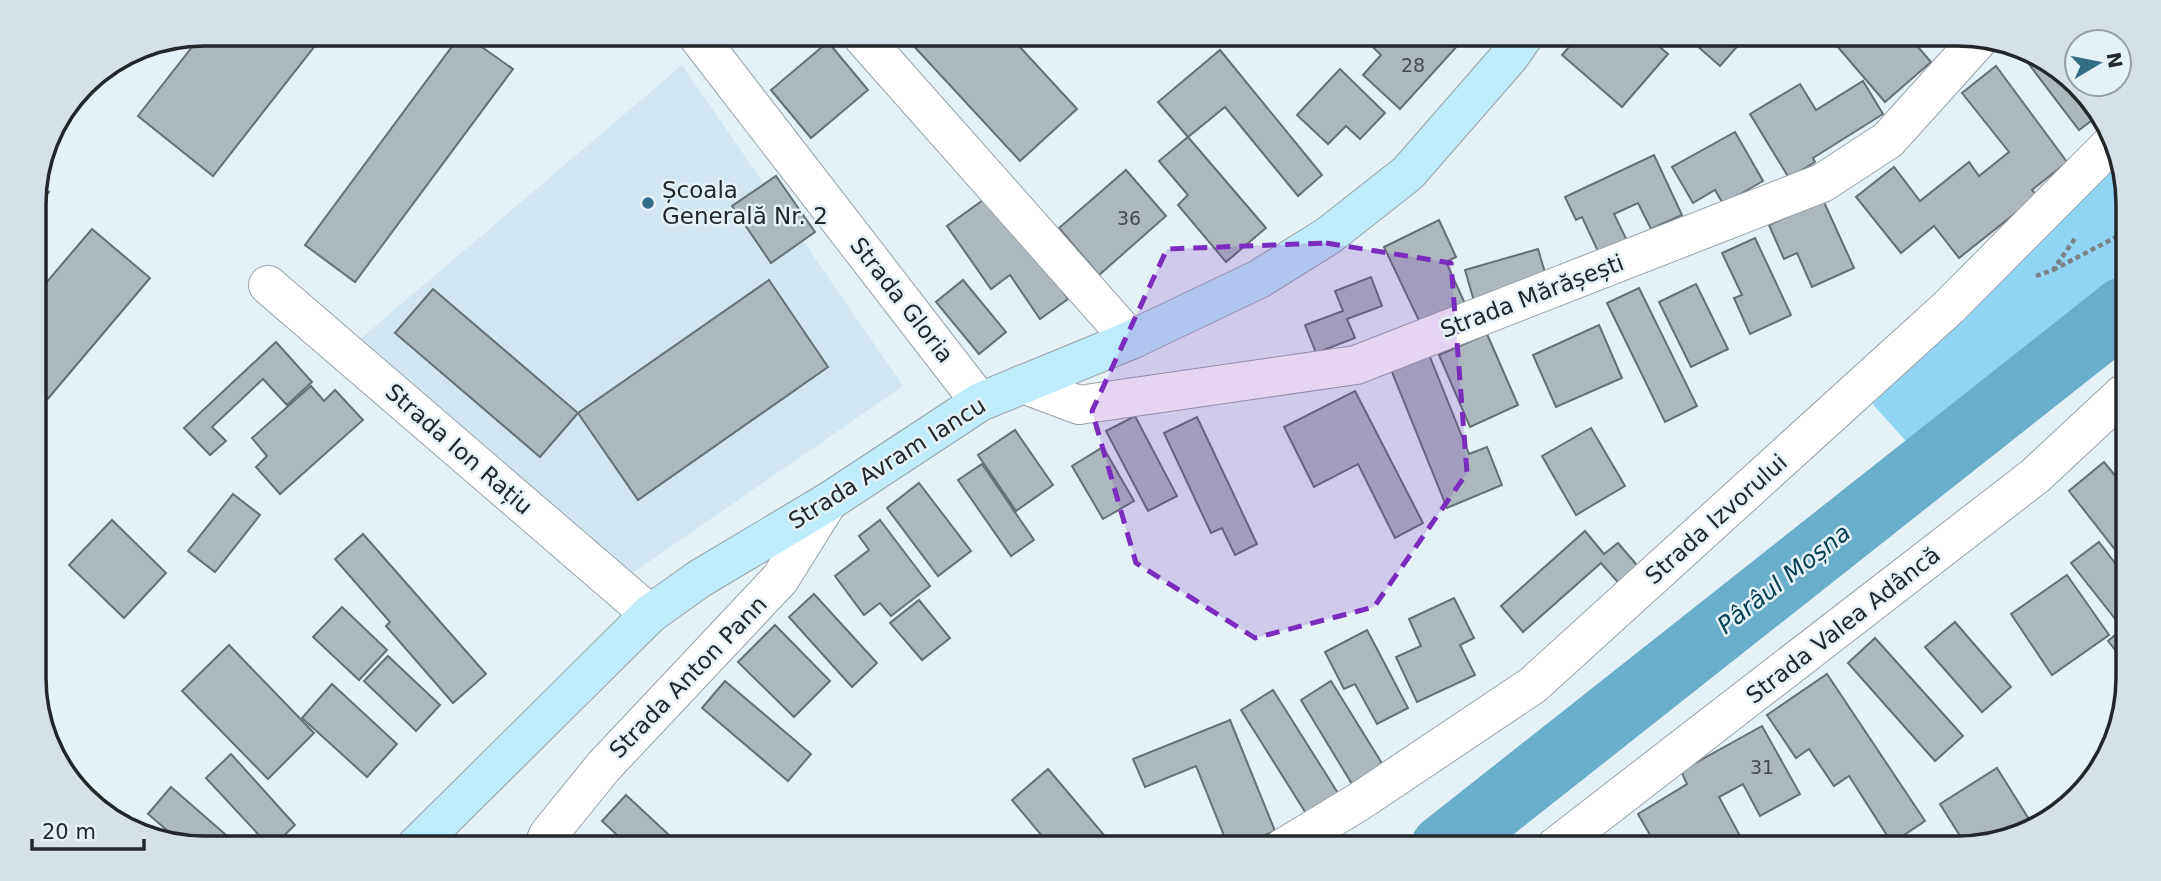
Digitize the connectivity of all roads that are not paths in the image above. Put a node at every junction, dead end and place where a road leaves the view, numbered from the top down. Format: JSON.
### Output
{"nodes":[{"id":1,"x":705,"y":46,"type":"edge"},
{"id":2,"x":871,"y":46,"type":"edge"},
{"id":3,"x":1517,"y":46,"type":"edge"},
{"id":4,"x":1973,"y":47,"type":"edge"},
{"id":5,"x":2105,"y":150,"type":"edge"},
{"id":6,"x":268,"y":285,"type":"dead end"},
{"id":7,"x":1131,"y":340,"type":"junction"},
{"id":8,"x":1023,"y":384,"type":"junction"},
{"id":9,"x":2116,"y":401,"type":"edge"},
{"id":10,"x":980,"y":402,"type":"junction"},
{"id":11,"x":828,"y":502,"type":"junction"},
{"id":12,"x":650,"y":614,"type":"junction"},
{"id":13,"x":1304,"y":835,"type":"edge"},
{"id":14,"x":1571,"y":835,"type":"edge"},
{"id":15,"x":426,"y":836,"type":"edge"},
{"id":16,"x":548,"y":836,"type":"edge"}],
"edges":[{"from":1,"to":10,"type":"street","name":"Strada Gloria"},
{"from":2,"to":7,"type":"street"},
{"from":3,"to":7,"type":"main road","name":"Strada Avram Iancu"},
{"from":4,"to":8,"type":"street","name":"Strada Mărășești"},
{"from":5,"to":13,"type":"street","name":"Strada Izvorului"},
{"from":6,"to":12,"type":"street","name":"Strada Ion Rațiu"},
{"from":7,"to":8,"type":"main road","name":"Strada Avram Iancu"},
{"from":8,"to":10,"type":"main road","name":"Strada Avram Iancu"},
{"from":9,"to":14,"type":"street","name":"Strada Valea Adâncă"},
{"from":10,"to":11,"type":"main road","name":"Strada Avram Iancu"},
{"from":11,"to":12,"type":"main road","name":"Strada Avram Iancu"},
{"from":11,"to":16,"type":"street","name":"Strada Anton Pann"},
{"from":12,"to":15,"type":"main road","name":"Strada Avram Iancu"}]}
